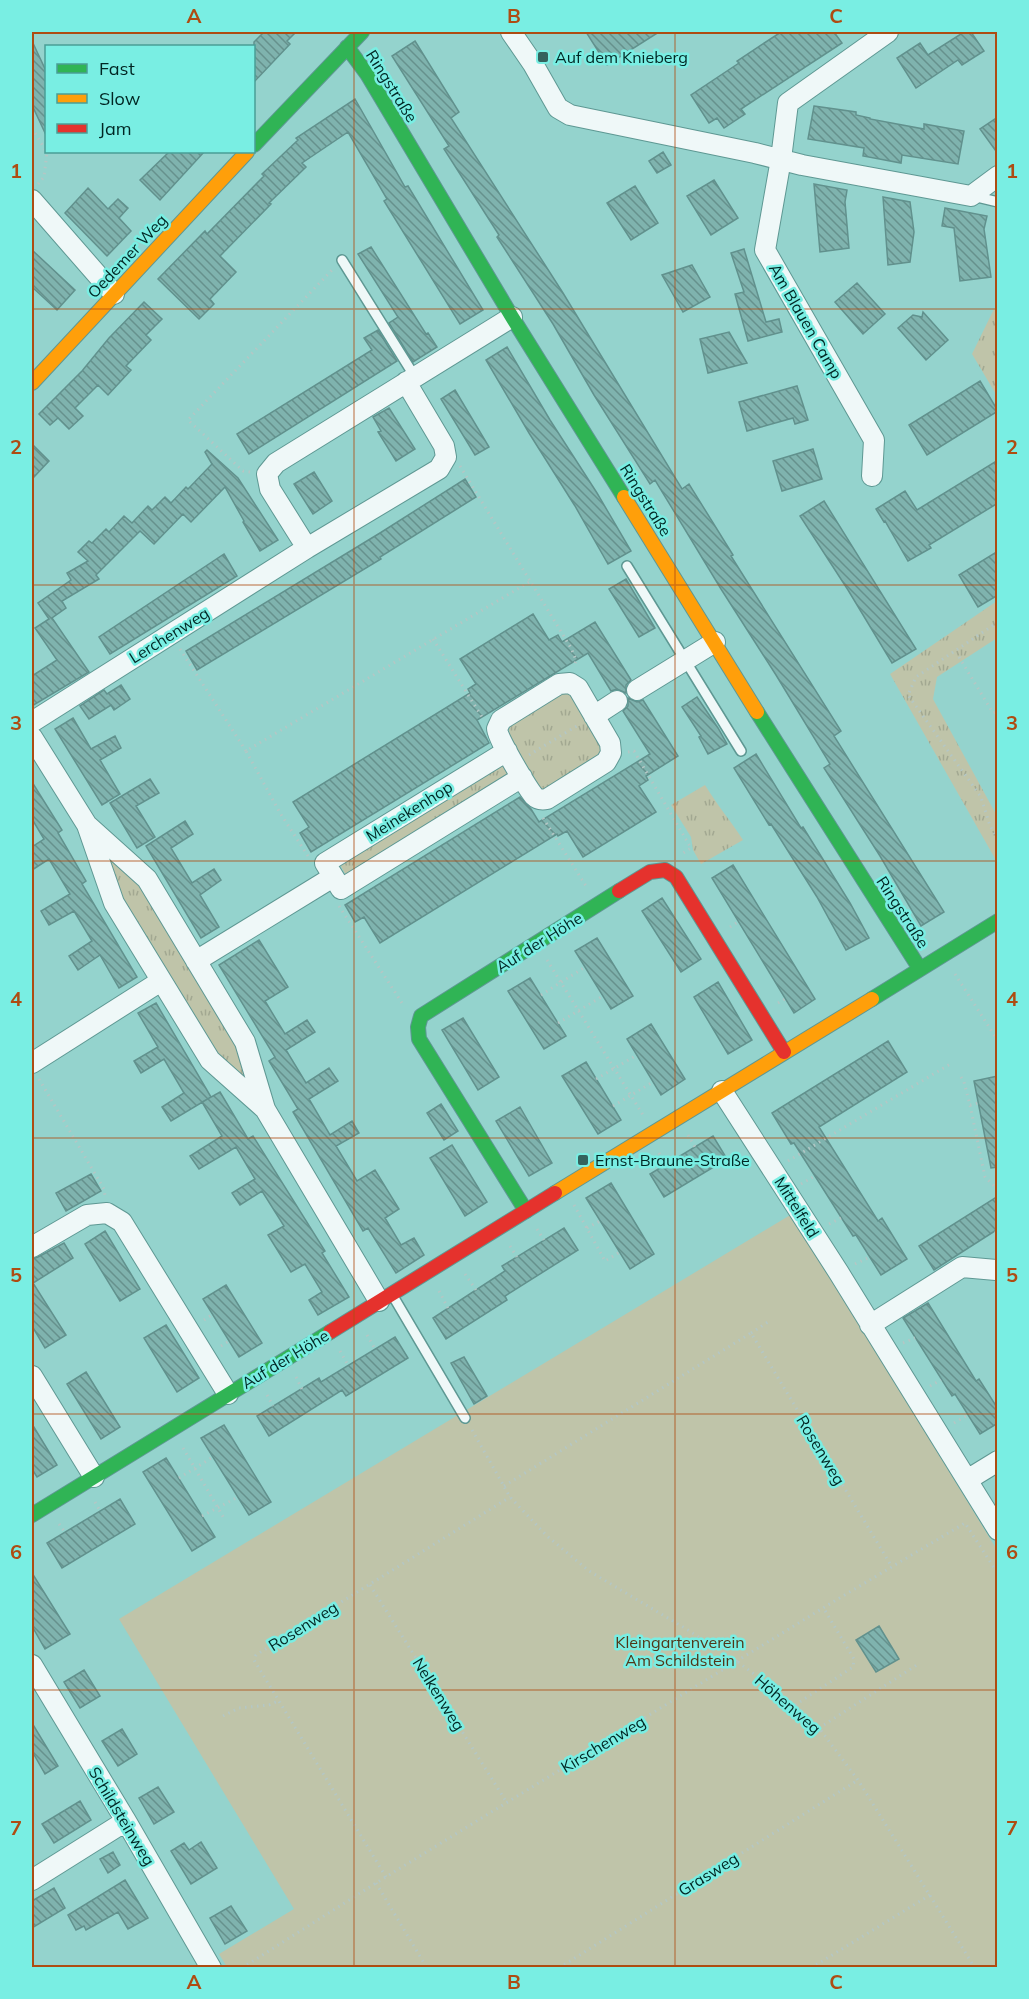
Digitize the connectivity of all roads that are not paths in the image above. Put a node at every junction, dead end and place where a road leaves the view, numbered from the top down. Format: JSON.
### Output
{"nodes":[{"id":1,"x":511,"y":32,"type":"edge"},
{"id":2,"x":888,"y":32,"type":"edge"},
{"id":3,"x":357,"y":36,"type":"edge"},
{"id":4,"x":255,"y":144,"type":"edge"},
{"id":5,"x":246,"y":153,"type":"edge"},
{"id":6,"x":781,"y":159,"type":"junction"},
{"id":7,"x":998,"y":176,"type":"edge"},
{"id":8,"x":34,"y":193,"type":"edge"},
{"id":9,"x":971,"y":196,"type":"junction"},
{"id":10,"x":998,"y":202,"type":"edge"},
{"id":11,"x":342,"y":260,"type":"road end"},
{"id":12,"x":114,"y":294,"type":"junction"},
{"id":13,"x":512,"y":317,"type":"junction"},
{"id":14,"x":410,"y":380,"type":"junction"},
{"id":15,"x":32,"y":383,"type":"edge"},
{"id":16,"x":872,"y":476,"type":"dead end"},
{"id":17,"x":307,"y":548,"type":"junction"},
{"id":18,"x":627,"y":566,"type":"dead end"},
{"id":19,"x":715,"y":642,"type":"junction"},
{"id":20,"x":686,"y":661,"type":"junction"},
{"id":21,"x":637,"y":690,"type":"dead end"},
{"id":22,"x":618,"y":701,"type":"dead end"},
{"id":23,"x":594,"y":716,"type":"junction"},
{"id":24,"x":32,"y":722,"type":"edge"},
{"id":25,"x":32,"y":737,"type":"edge"},
{"id":26,"x":741,"y":751,"type":"dead end"},
{"id":27,"x":515,"y":764,"type":"junction"},
{"id":28,"x":87,"y":825,"type":"junction"},
{"id":29,"x":333,"y":876,"type":"junction"},
{"id":30,"x":998,"y":921,"type":"edge"},
{"id":31,"x":196,"y":961,"type":"junction"},
{"id":32,"x":920,"y":969,"type":"junction"},
{"id":33,"x":161,"y":981,"type":"junction"},
{"id":34,"x":784,"y":1053,"type":"junction"},
{"id":35,"x":34,"y":1070,"type":"edge"},
{"id":36,"x":722,"y":1090,"type":"junction"},
{"id":37,"x":265,"y":1109,"type":"junction"},
{"id":38,"x":526,"y":1211,"type":"junction"},
{"id":39,"x":32,"y":1247,"type":"edge"},
{"id":40,"x":996,"y":1270,"type":"dead end"},
{"id":41,"x":386,"y":1297,"type":"junction"},
{"id":42,"x":870,"y":1325,"type":"junction"},
{"id":43,"x":32,"y":1376,"type":"edge"},
{"id":44,"x":228,"y":1394,"type":"junction"},
{"id":45,"x":465,"y":1418,"type":"road end"},
{"id":46,"x":998,"y":1461,"type":"edge"},
{"id":47,"x":94,"y":1477,"type":"junction"},
{"id":48,"x":967,"y":1480,"type":"junction"},
{"id":49,"x":32,"y":1515,"type":"edge"},
{"id":50,"x":998,"y":1530,"type":"edge"},
{"id":51,"x":32,"y":1665,"type":"edge"},
{"id":52,"x":126,"y":1821,"type":"junction"},
{"id":53,"x":32,"y":1880,"type":"edge"},
{"id":54,"x":211,"y":1968,"type":"edge"}],
"edges":[{"from":1,"to":6,"type":"street"},
{"from":2,"to":6,"type":"street","name":"Am Blauen Camp"},
{"from":3,"to":4,"type":"street"},
{"from":3,"to":13,"type":"street","name":"Ringstraße"},
{"from":5,"to":12,"type":"street","name":"Oedemer Weg"},
{"from":6,"to":9,"type":"street"},
{"from":6,"to":16,"type":"street","name":"Am Blauen Camp"},
{"from":7,"to":9,"type":"street"},
{"from":8,"to":12,"type":"street"},
{"from":9,"to":10,"type":"lane"},
{"from":11,"to":14,"type":"lane"},
{"from":12,"to":15,"type":"street","name":"Oedemer Weg"},
{"from":13,"to":14,"type":"street"},
{"from":13,"to":19,"type":"street","name":"Ringstraße"},
{"from":14,"to":17,"type":"street","name":"Lerchenweg"},
{"from":14,"to":17,"type":"street"},
{"from":17,"to":24,"type":"street","name":"Lerchenweg"},
{"from":18,"to":20,"type":"lane"},
{"from":19,"to":20,"type":"street"},
{"from":19,"to":32,"type":"street","name":"Ringstraße"},
{"from":20,"to":21,"type":"street"},
{"from":20,"to":26,"type":"lane"},
{"from":22,"to":23,"type":"street"},
{"from":23,"to":27,"type":"street"},
{"from":23,"to":27,"type":"street"},
{"from":25,"to":28,"type":"street"},
{"from":27,"to":29,"type":"street","name":"Meinekenhop"},
{"from":27,"to":29,"type":"street","name":"Meinekenhop"},
{"from":28,"to":31,"type":"street"},
{"from":28,"to":33,"type":"street"},
{"from":29,"to":31,"type":"street","name":"Meinekenhop"},
{"from":30,"to":32,"type":"street","name":"Auf der Höhe"},
{"from":31,"to":37,"type":"street"},
{"from":32,"to":34,"type":"street","name":"Auf der Höhe"},
{"from":33,"to":35,"type":"street"},
{"from":33,"to":37,"type":"street"},
{"from":34,"to":36,"type":"street","name":"Auf der Höhe"},
{"from":34,"to":38,"type":"street","name":"Auf der Höhe"},
{"from":36,"to":38,"type":"street","name":"Auf der Höhe"},
{"from":36,"to":42,"type":"street","name":"Mittelfeld"},
{"from":37,"to":41,"type":"street"},
{"from":38,"to":41,"type":"street","name":"Auf der Höhe"},
{"from":39,"to":44,"type":"street","name":"Auf der Höhe"},
{"from":40,"to":42,"type":"street"},
{"from":41,"to":44,"type":"street","name":"Auf der Höhe"},
{"from":41,"to":45,"type":"lane"},
{"from":42,"to":48,"type":"street","name":"Mittelfeld"},
{"from":43,"to":47,"type":"street"},
{"from":44,"to":47,"type":"street","name":"Auf der Höhe"},
{"from":46,"to":48,"type":"street"},
{"from":47,"to":49,"type":"street","name":"Auf der Höhe"},
{"from":48,"to":50,"type":"street","name":"Mittelfeld"},
{"from":51,"to":52,"type":"street","name":"Schildsteinweg"},
{"from":52,"to":53,"type":"street"},
{"from":52,"to":54,"type":"street","name":"Schildsteinweg"}]}
